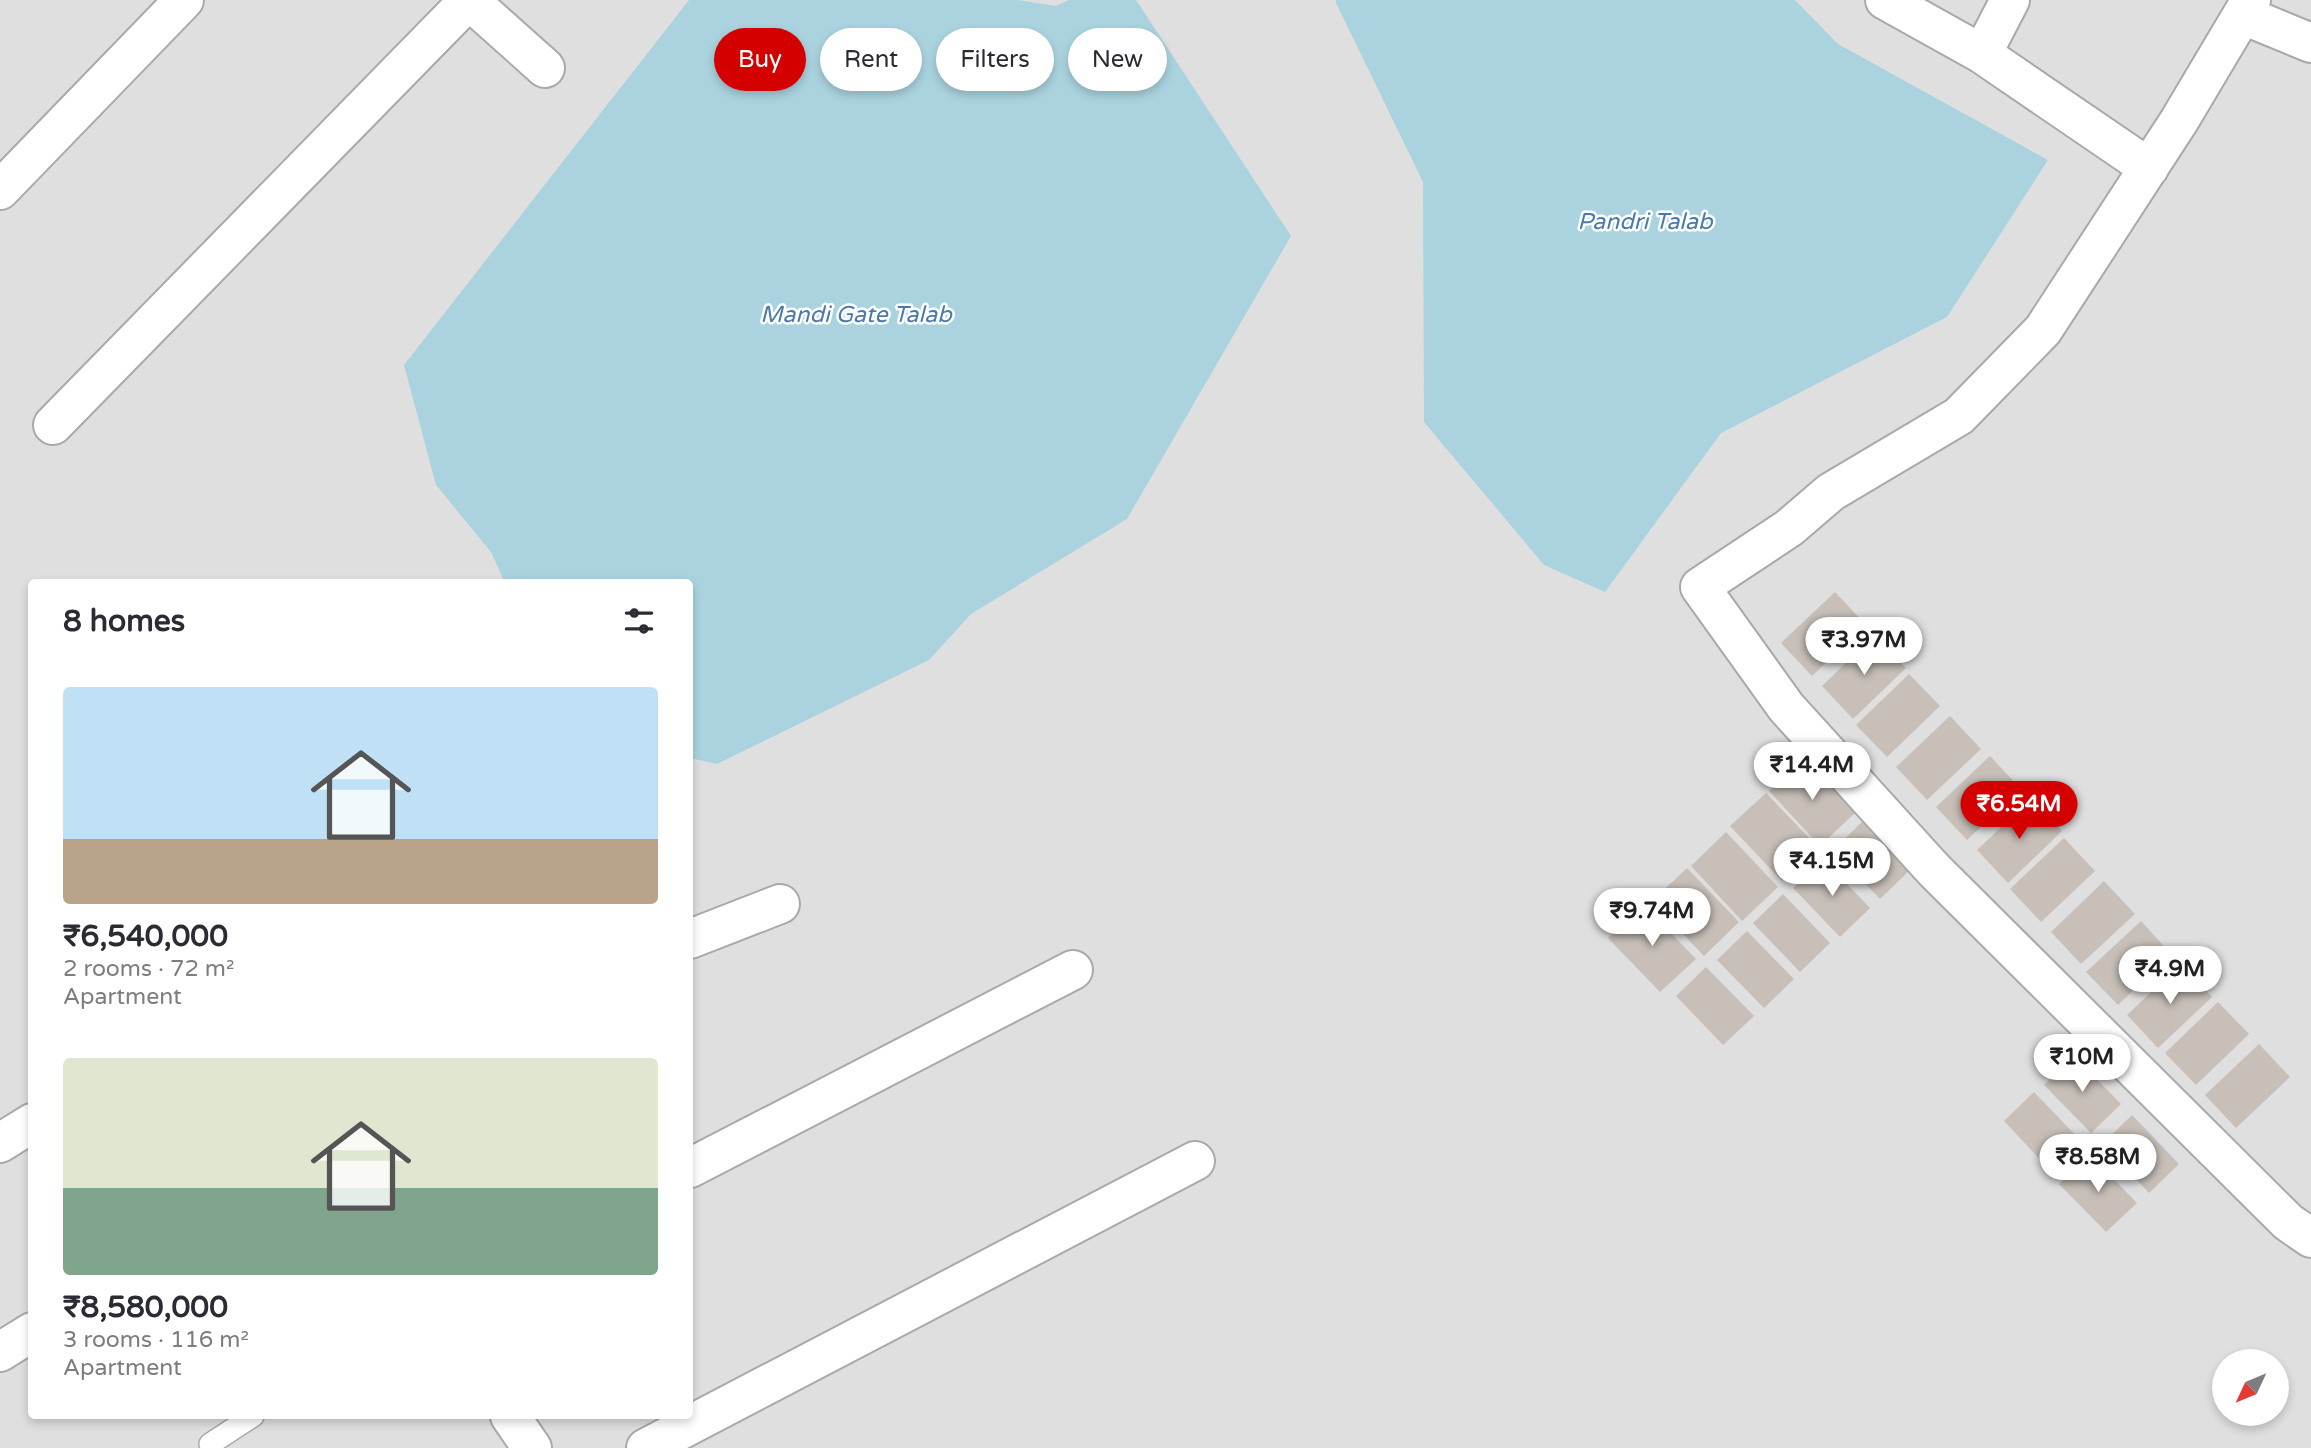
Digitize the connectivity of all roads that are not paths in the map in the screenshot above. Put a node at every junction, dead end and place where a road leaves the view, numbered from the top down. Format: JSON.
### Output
{"nodes":[{"id":1,"x":184,"y":0,"type":"edge"},
{"id":2,"x":1885,"y":0,"type":"edge"},
{"id":3,"x":2010,"y":0,"type":"edge"},
{"id":4,"x":2247,"y":8,"type":"edge"},
{"id":5,"x":2311,"y":43,"type":"edge"},
{"id":6,"x":1982,"y":54,"type":"junction"},
{"id":7,"x":545,"y":68,"type":"dead end"},
{"id":8,"x":2148,"y":168,"type":"junction"},
{"id":9,"x":0,"y":190,"type":"edge"},
{"id":10,"x":52,"y":425,"type":"dead end"},
{"id":11,"x":780,"y":904,"type":"dead end"},
{"id":12,"x":693,"y":938,"type":"edge"},
{"id":13,"x":1073,"y":970,"type":"dead end"},
{"id":14,"x":28,"y":1126,"type":"edge"},
{"id":15,"x":0,"y":1143,"type":"edge"},
{"id":16,"x":1195,"y":1160,"type":"dead end"},
{"id":17,"x":693,"y":1166,"type":"edge"},
{"id":18,"x":2311,"y":1238,"type":"edge"},
{"id":19,"x":28,"y":1334,"type":"edge"},
{"id":20,"x":0,"y":1352,"type":"edge"},
{"id":21,"x":248,"y":1419,"type":"edge"},
{"id":22,"x":512,"y":1419,"type":"edge"},
{"id":23,"x":212,"y":1448,"type":"edge"},
{"id":24,"x":532,"y":1448,"type":"edge"},
{"id":25,"x":646,"y":1448,"type":"edge"}],
"edges":[{"from":1,"to":9,"type":"street"},
{"from":2,"to":6,"type":"street"},
{"from":3,"to":6,"type":"street"},
{"from":4,"to":5,"type":"street"},
{"from":4,"to":8,"type":"street"},
{"from":6,"to":8,"type":"street"},
{"from":7,"to":10,"type":"street"},
{"from":8,"to":18,"type":"street"},
{"from":11,"to":12,"type":"street"},
{"from":13,"to":17,"type":"street"},
{"from":14,"to":15,"type":"street"},
{"from":16,"to":25,"type":"street"},
{"from":19,"to":20,"type":"street"},
{"from":21,"to":23,"type":"lane"},
{"from":22,"to":24,"type":"street"}]}
